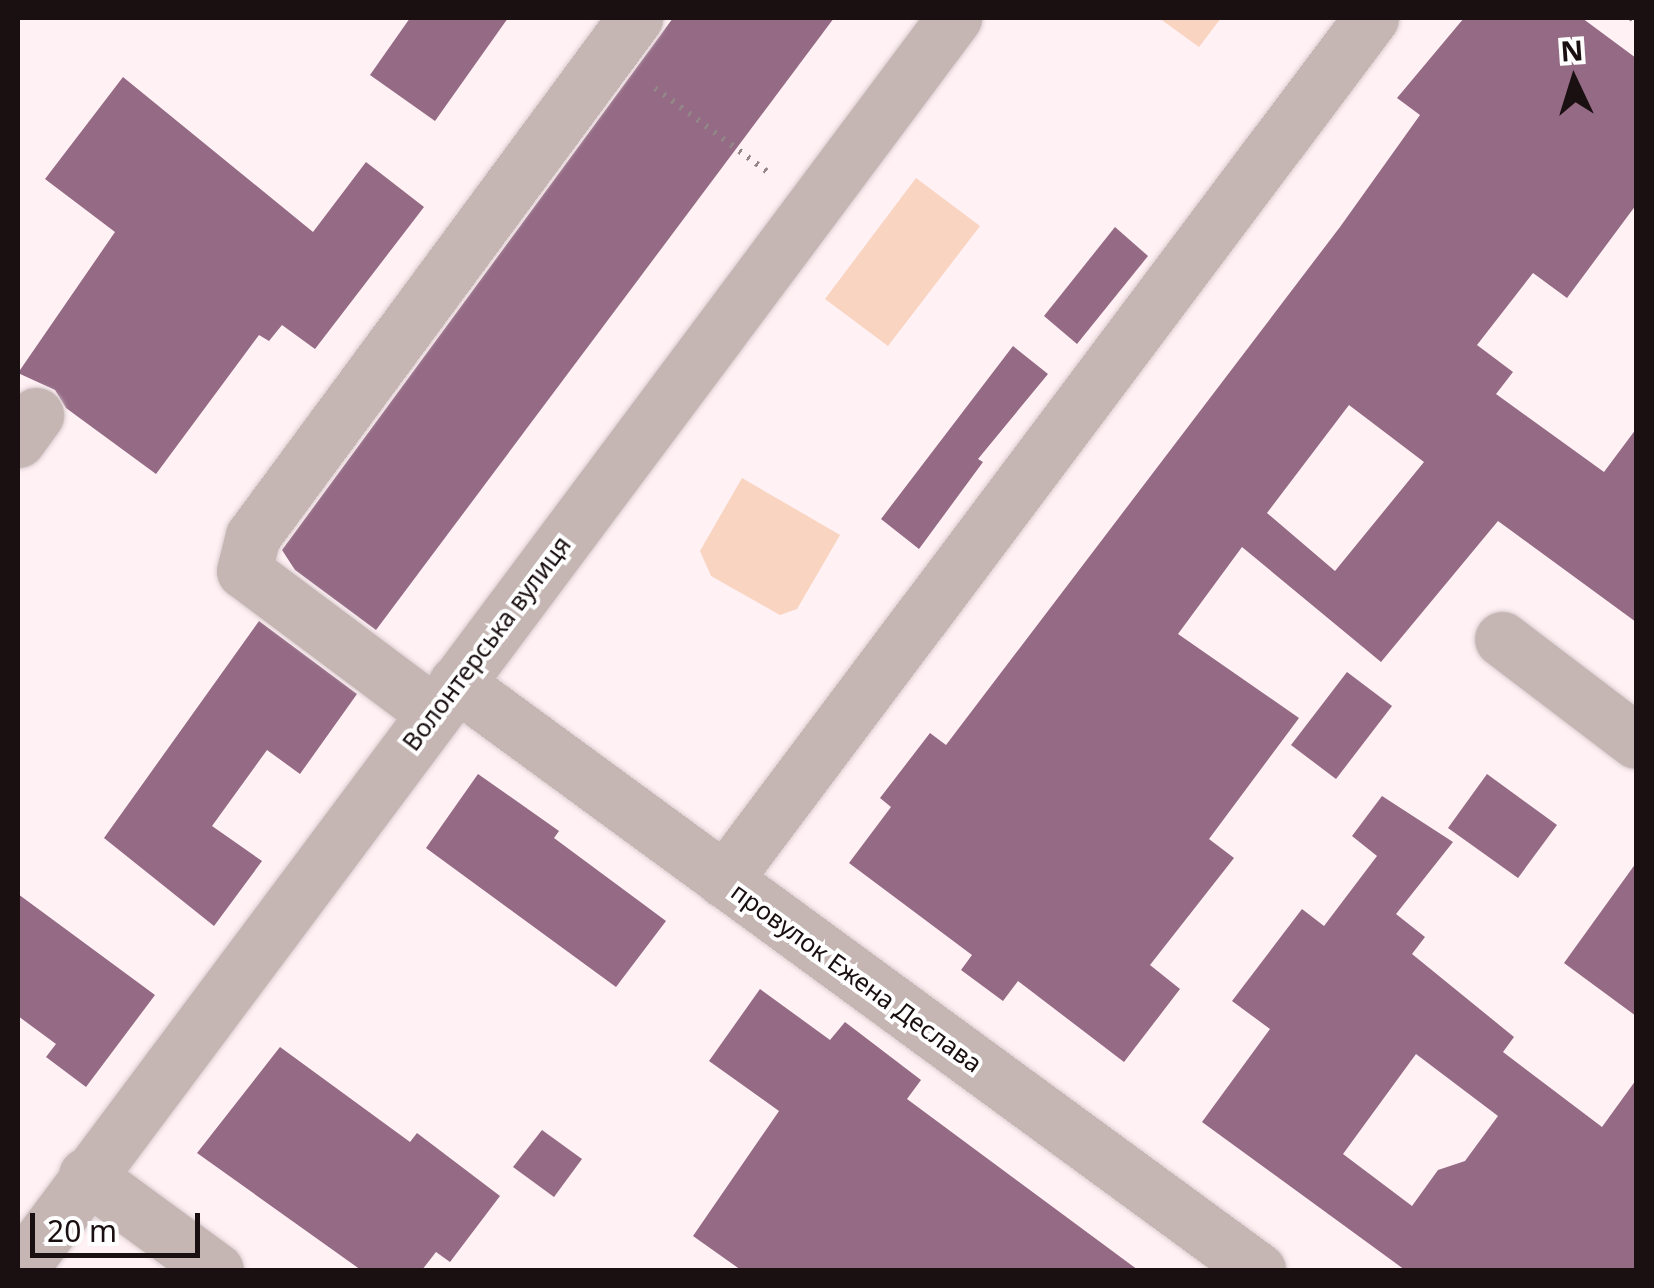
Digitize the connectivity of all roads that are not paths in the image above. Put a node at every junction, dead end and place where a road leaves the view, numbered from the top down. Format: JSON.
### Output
{"nodes":[{"id":1,"x":954,"y":18,"type":"edge"},
{"id":2,"x":1371,"y":18,"type":"edge"},
{"id":3,"x":622,"y":36,"type":"edge"},
{"id":4,"x":1502,"y":639,"type":"dead end"},
{"id":5,"x":445,"y":698,"type":"junction"},
{"id":6,"x":1636,"y":740,"type":"edge"},
{"id":7,"x":724,"y":880,"type":"junction"},
{"id":8,"x":86,"y":1175,"type":"junction"},
{"id":9,"x":20,"y":1270,"type":"edge"},
{"id":10,"x":216,"y":1270,"type":"edge"},
{"id":11,"x":1258,"y":1270,"type":"edge"}],
"edges":[{"from":1,"to":5,"type":"street","name":"Волонтерська вулиця"},
{"from":2,"to":7,"type":"street"},
{"from":3,"to":5,"type":"street","name":"провулок Ежена Деслава"},
{"from":4,"to":6,"type":"street"},
{"from":5,"to":7,"type":"street","name":"провулок Ежена Деслава"},
{"from":5,"to":8,"type":"street","name":"Волонтерська вулиця"},
{"from":7,"to":11,"type":"street","name":"провулок Ежена Деслава"},
{"from":8,"to":9,"type":"street","name":"Волонтерська вулиця"},
{"from":8,"to":10,"type":"street"}]}
